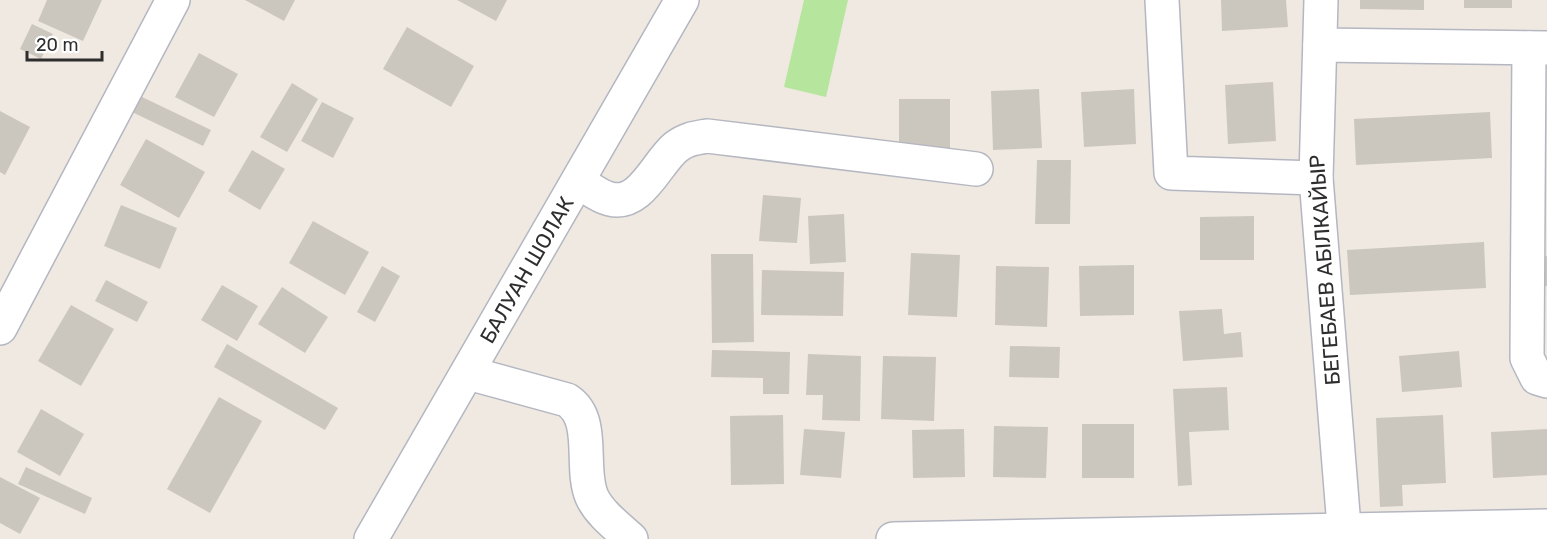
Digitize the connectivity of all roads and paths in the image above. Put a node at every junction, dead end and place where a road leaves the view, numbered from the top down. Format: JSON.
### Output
{"nodes":[{"id":1,"x":173,"y":0,"type":"edge"},
{"id":2,"x":682,"y":0,"type":"edge"},
{"id":3,"x":1162,"y":0,"type":"edge"},
{"id":4,"x":1321,"y":0,"type":"edge"},
{"id":5,"x":1320,"y":45,"type":"junction"},
{"id":6,"x":1538,"y":48,"type":"edge"},
{"id":7,"x":976,"y":168,"type":"dead end"},
{"id":8,"x":1316,"y":178,"type":"junction"},
{"id":9,"x":578,"y":181,"type":"junction"},
{"id":10,"x":0,"y":328,"type":"edge"},
{"id":11,"x":468,"y":374,"type":"junction"},
{"id":12,"x":1547,"y":381,"type":"edge"},
{"id":13,"x":1547,"y":526,"type":"edge"},
{"id":14,"x":1345,"y":536,"type":"edge"},
{"id":15,"x":371,"y":539,"type":"edge"},
{"id":16,"x":631,"y":539,"type":"edge"},
{"id":17,"x":892,"y":539,"type":"edge"}],
"edges":[{"from":1,"to":10,"type":"street"},
{"from":2,"to":9,"type":"street","name":"БАЛУАН ШОЛАК"},
{"from":3,"to":8,"type":"street"},
{"from":4,"to":5,"type":"street","name":"БЕГЕБАЕВ АБІЛКАЙЫР"},
{"from":5,"to":6,"type":"street"},
{"from":5,"to":8,"type":"street","name":"БЕГЕБАЕВ АБІЛКАЙЫР"},
{"from":6,"to":12,"type":"street"},
{"from":7,"to":9,"type":"street"},
{"from":8,"to":14,"type":"street","name":"БЕГЕБАЕВ АБІЛКАЙЫР"},
{"from":9,"to":11,"type":"street","name":"БАЛУАН ШОЛАК"},
{"from":11,"to":15,"type":"street","name":"БАЛУАН ШОЛАК"},
{"from":11,"to":16,"type":"street"},
{"from":13,"to":14,"type":"street"},
{"from":14,"to":17,"type":"street"}]}
